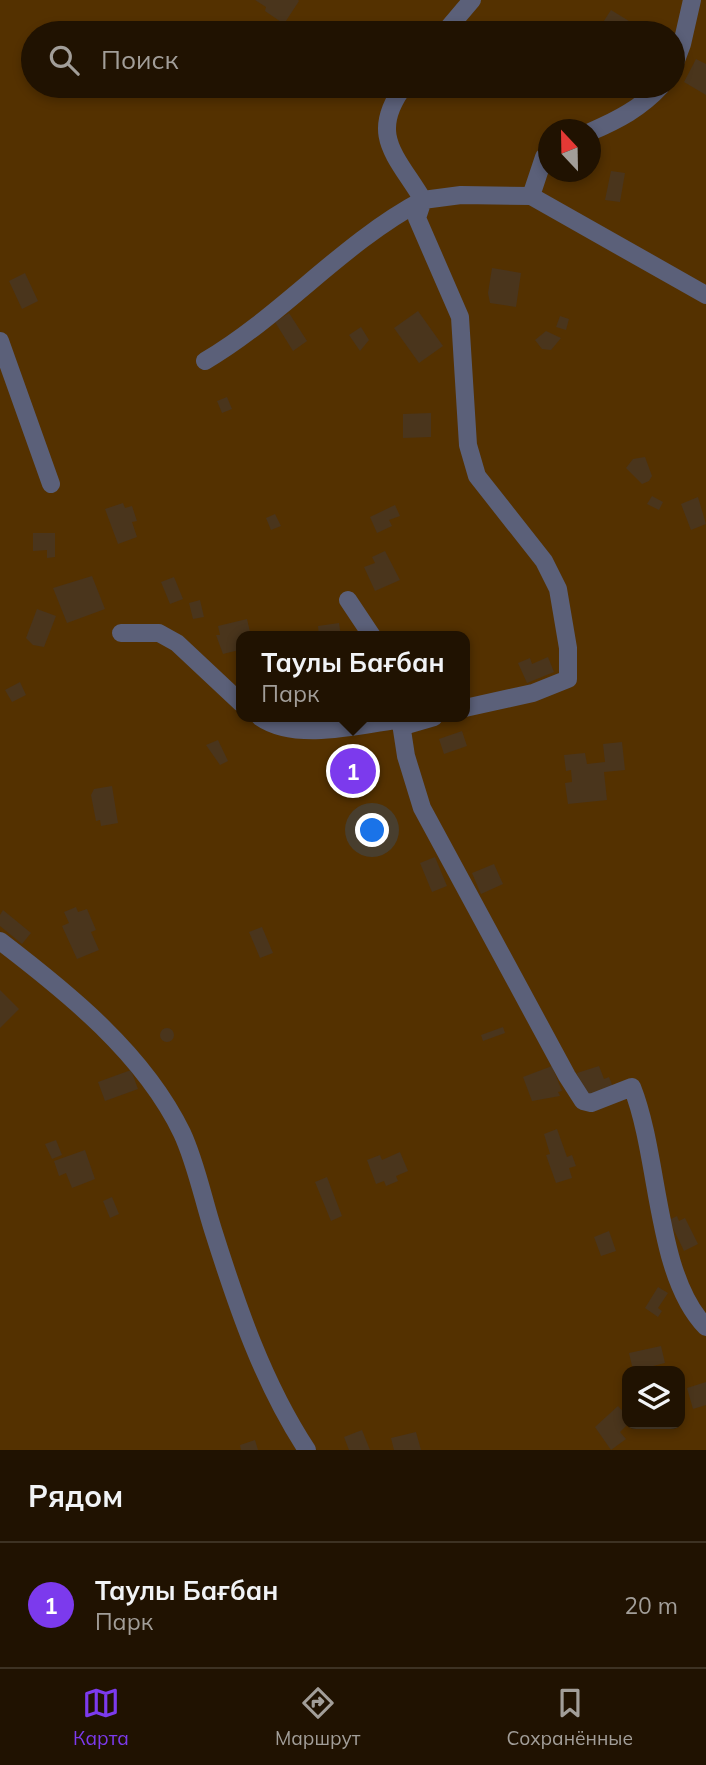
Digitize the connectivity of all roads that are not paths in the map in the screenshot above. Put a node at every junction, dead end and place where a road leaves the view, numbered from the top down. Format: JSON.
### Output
{"nodes":[{"id":1,"x":472,"y":0,"type":"edge"},
{"id":2,"x":692,"y":0,"type":"edge"},
{"id":3,"x":454,"y":21,"type":"edge"},
{"id":4,"x":685,"y":31,"type":"edge"},
{"id":5,"x":395,"y":98,"type":"edge"},
{"id":6,"x":650,"y":98,"type":"edge"},
{"id":7,"x":601,"y":128,"type":"edge"},
{"id":8,"x":538,"y":175,"type":"edge"},
{"id":9,"x":531,"y":196,"type":"junction"},
{"id":10,"x":423,"y":200,"type":"junction"},
{"id":11,"x":706,"y":295,"type":"edge"},
{"id":12,"x":0,"y":341,"type":"edge"},
{"id":13,"x":205,"y":361,"type":"dead end"},
{"id":14,"x":51,"y":484,"type":"dead end"},
{"id":15,"x":348,"y":600,"type":"dead end"},
{"id":16,"x":369,"y":631,"type":"edge"},
{"id":17,"x":121,"y":633,"type":"dead end"},
{"id":18,"x":236,"y":698,"type":"edge"},
{"id":19,"x":470,"y":707,"type":"edge"},
{"id":20,"x":268,"y":722,"type":"edge"},
{"id":21,"x":380,"y":722,"type":"edge"},
{"id":22,"x":401,"y":722,"type":"edge"},
{"id":23,"x":0,"y":941,"type":"edge"},
{"id":24,"x":706,"y":1327,"type":"edge"},
{"id":25,"x":307,"y":1450,"type":"edge"}],
"edges":[{"from":1,"to":3,"type":"street"},
{"from":2,"to":4,"type":"street"},
{"from":5,"to":10,"type":"street"},
{"from":6,"to":7,"type":"street"},
{"from":8,"to":9,"type":"street"},
{"from":9,"to":10,"type":"street"},
{"from":9,"to":11,"type":"street"},
{"from":10,"to":13,"type":"street"},
{"from":10,"to":19,"type":"street"},
{"from":12,"to":14,"type":"street"},
{"from":15,"to":16,"type":"street"},
{"from":17,"to":18,"type":"street"},
{"from":20,"to":21,"type":"street"},
{"from":22,"to":24,"type":"street"},
{"from":23,"to":25,"type":"street"}]}
